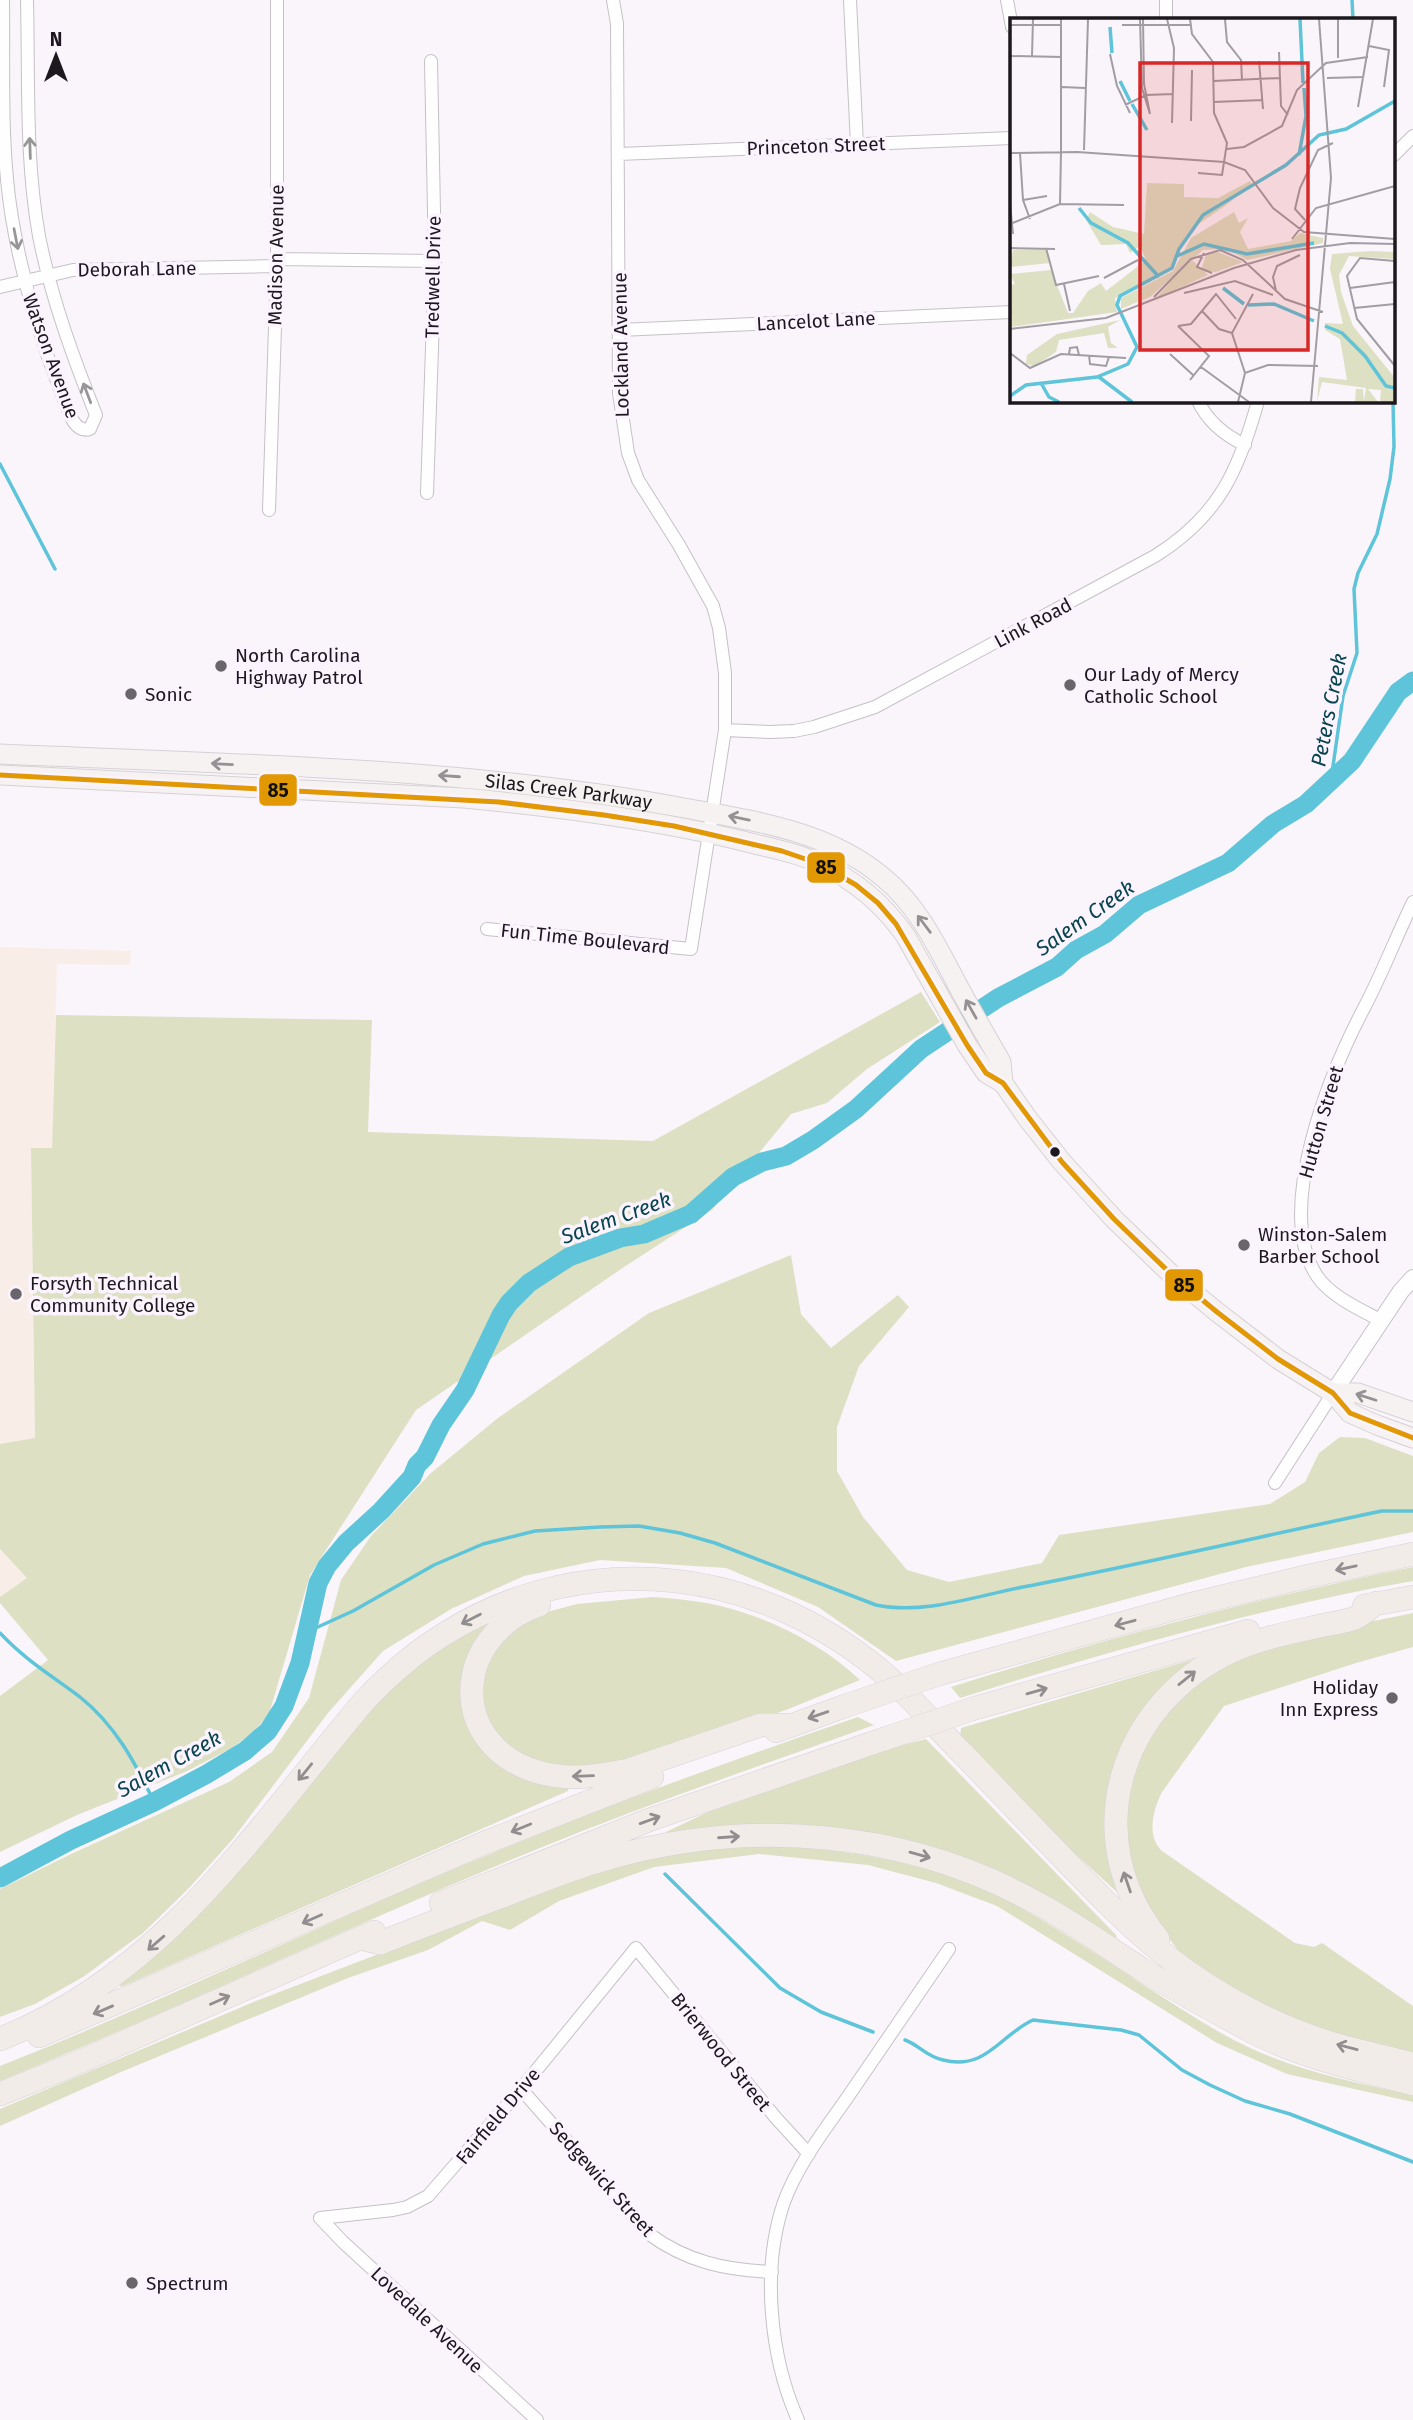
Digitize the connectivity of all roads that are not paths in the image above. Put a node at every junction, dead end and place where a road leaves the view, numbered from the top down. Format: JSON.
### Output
{"nodes":[{"id":1,"x":3,"y":0,"type":"edge"},
{"id":2,"x":27,"y":0,"type":"edge"},
{"id":3,"x":277,"y":0,"type":"edge"},
{"id":4,"x":613,"y":0,"type":"edge"},
{"id":5,"x":850,"y":0,"type":"edge"},
{"id":6,"x":1007,"y":0,"type":"edge"},
{"id":7,"x":1166,"y":0,"type":"edge"},
{"id":8,"x":1010,"y":18,"type":"edge"},
{"id":9,"x":1166,"y":18,"type":"edge"},
{"id":10,"x":431,"y":61,"type":"dead end"},
{"id":11,"x":1413,"y":136,"type":"edge"},
{"id":12,"x":1010,"y":138,"type":"edge"},
{"id":13,"x":857,"y":145,"type":"junction"},
{"id":14,"x":1396,"y":153,"type":"edge"},
{"id":15,"x":619,"y":154,"type":"junction"},
{"id":16,"x":435,"y":261,"type":"junction"},
{"id":17,"x":277,"y":263,"type":"junction"},
{"id":18,"x":48,"y":275,"type":"junction"},
{"id":19,"x":25,"y":281,"type":"junction"},
{"id":20,"x":0,"y":287,"type":"edge"},
{"id":21,"x":1010,"y":312,"type":"edge"},
{"id":22,"x":620,"y":330,"type":"junction"},
{"id":23,"x":1199,"y":402,"type":"edge"},
{"id":24,"x":1258,"y":402,"type":"edge"},
{"id":25,"x":1245,"y":445,"type":"junction"},
{"id":26,"x":427,"y":493,"type":"dead end"},
{"id":27,"x":269,"y":510,"type":"dead end"},
{"id":28,"x":725,"y":730,"type":"junction"},
{"id":29,"x":0,"y":754,"type":"edge"},
{"id":30,"x":36,"y":756,"type":"junction"},
{"id":31,"x":0,"y":763,"type":"edge"},
{"id":32,"x":0,"y":775,"type":"edge"},
{"id":33,"x":711,"y":812,"type":"junction"},
{"id":34,"x":708,"y":832,"type":"junction"},
{"id":35,"x":1413,"y":902,"type":"edge"},
{"id":36,"x":487,"y":929,"type":"dead end"},
{"id":37,"x":1003,"y":1083,"type":"junction"},
{"id":38,"x":1413,"y":1278,"type":"edge"},
{"id":39,"x":1382,"y":1321,"type":"junction"},
{"id":40,"x":1333,"y":1393,"type":"junction"},
{"id":41,"x":1413,"y":1412,"type":"edge"},
{"id":42,"x":1413,"y":1438,"type":"edge"},
{"id":43,"x":1275,"y":1483,"type":"dead end"},
{"id":44,"x":1413,"y":1554,"type":"edge"},
{"id":45,"x":1413,"y":1597,"type":"edge"},
{"id":46,"x":1376,"y":1603,"type":"junction"},
{"id":47,"x":790,"y":1725,"type":"junction"},
{"id":48,"x":360,"y":1938,"type":"junction"},
{"id":49,"x":636,"y":1948,"type":"joint"},
{"id":50,"x":949,"y":1949,"type":"dead end"},
{"id":51,"x":1194,"y":1977,"type":"junction"},
{"id":52,"x":1255,"y":2033,"type":"junction"},
{"id":53,"x":0,"y":2039,"type":"edge"},
{"id":54,"x":0,"y":2051,"type":"edge"},
{"id":55,"x":1413,"y":2064,"type":"edge"},
{"id":56,"x":1413,"y":2084,"type":"edge"},
{"id":57,"x":521,"y":2090,"type":"junction"},
{"id":58,"x":0,"y":2094,"type":"edge"},
{"id":59,"x":809,"y":2154,"type":"junction"},
{"id":60,"x":320,"y":2218,"type":"joint"},
{"id":61,"x":772,"y":2272,"type":"junction"},
{"id":62,"x":537,"y":2420,"type":"edge"},
{"id":63,"x":798,"y":2420,"type":"edge"}],
"edges":[{"from":1,"to":19,"type":"street","name":"Watson Avenue","one_way":true},
{"from":18,"to":2,"type":"street","name":"Watson Avenue","one_way":true},
{"from":3,"to":17,"type":"street","name":"Madison Avenue"},
{"from":4,"to":15,"type":"street","name":"Lockland Avenue"},
{"from":5,"to":13,"type":"street"},
{"from":6,"to":8,"type":"street"},
{"from":7,"to":9,"type":"street"},
{"from":10,"to":16,"type":"street","name":"Tredwell Drive"},
{"from":11,"to":14,"type":"street"},
{"from":12,"to":13,"type":"street","name":"Princeton Street"},
{"from":13,"to":15,"type":"street","name":"Princeton Street"},
{"from":15,"to":22,"type":"street","name":"Lockland Avenue"},
{"from":16,"to":17,"type":"street","name":"Deborah Lane"},
{"from":16,"to":26,"type":"street","name":"Tredwell Drive"},
{"from":17,"to":18,"type":"street","name":"Deborah Lane"},
{"from":17,"to":27,"type":"street","name":"Madison Avenue"},
{"from":18,"to":19,"type":"street","name":"Deborah Lane"},
{"from":19,"to":18,"type":"street","name":"Watson Avenue","one_way":true},
{"from":19,"to":20,"type":"street","name":"Deborah Lane"},
{"from":21,"to":22,"type":"street","name":"Lancelot Lane"},
{"from":22,"to":28,"type":"street","name":"Lockland Avenue"},
{"from":23,"to":25,"type":"street"},
{"from":24,"to":25,"type":"street","name":"Link Road"},
{"from":25,"to":28,"type":"street","name":"Link Road"},
{"from":28,"to":33,"type":"street","name":"Lockland Avenue"},
{"from":29,"to":30,"type":"main road","name":"Silas Creek Parkway"},
{"from":30,"to":31,"type":"main road"},
{"from":33,"to":30,"type":"main road","name":"Silas Creek Parkway","one_way":true},
{"from":32,"to":34,"type":"main road","name":"Silas Creek Parkway"},
{"from":33,"to":34,"type":"street","name":"Lockland Avenue"},
{"from":37,"to":33,"type":"main road","name":"Silas Creek Parkway","one_way":true},
{"from":34,"to":36,"type":"street","name":"Fun Time Boulevard"},
{"from":34,"to":37,"type":"main road","name":"Silas Creek Parkway"},
{"from":35,"to":39,"type":"street","name":"Hutton Street"},
{"from":37,"to":40,"type":"main road","name":"Silas Creek Parkway"},
{"from":38,"to":39,"type":"street"},
{"from":39,"to":40,"type":"street"},
{"from":41,"to":40,"type":"main road","name":"Silas Creek Parkway","one_way":true},
{"from":40,"to":42,"type":"main road","name":"Silas Creek Parkway"},
{"from":40,"to":43,"type":"street"},
{"from":44,"to":47,"type":"highway","one_way":true,"bridge":true},
{"from":45,"to":46,"type":"highway"},
{"from":48,"to":46,"type":"highway","one_way":true,"bridge":true},
{"from":51,"to":46,"type":"highway","one_way":true},
{"from":47,"to":52,"type":"highway","one_way":true},
{"from":47,"to":54,"type":"highway","one_way":true},
{"from":48,"to":52,"type":"highway","one_way":true},
{"from":58,"to":48,"type":"highway","one_way":true},
{"from":49,"to":57,"type":"street","name":"Fairfield Drive"},
{"from":49,"to":59,"type":"street","name":"Brierwood Street"},
{"from":50,"to":59,"type":"street"},
{"from":51,"to":53,"type":"highway","one_way":true},
{"from":55,"to":51,"type":"highway","one_way":true},
{"from":52,"to":56,"type":"highway"},
{"from":57,"to":60,"type":"street","name":"Fairfield Drive"},
{"from":57,"to":61,"type":"street","name":"Sedgewick Street"},
{"from":59,"to":61,"type":"street"},
{"from":60,"to":62,"type":"street","name":"Lovedale Avenue"},
{"from":61,"to":63,"type":"street"}]}
